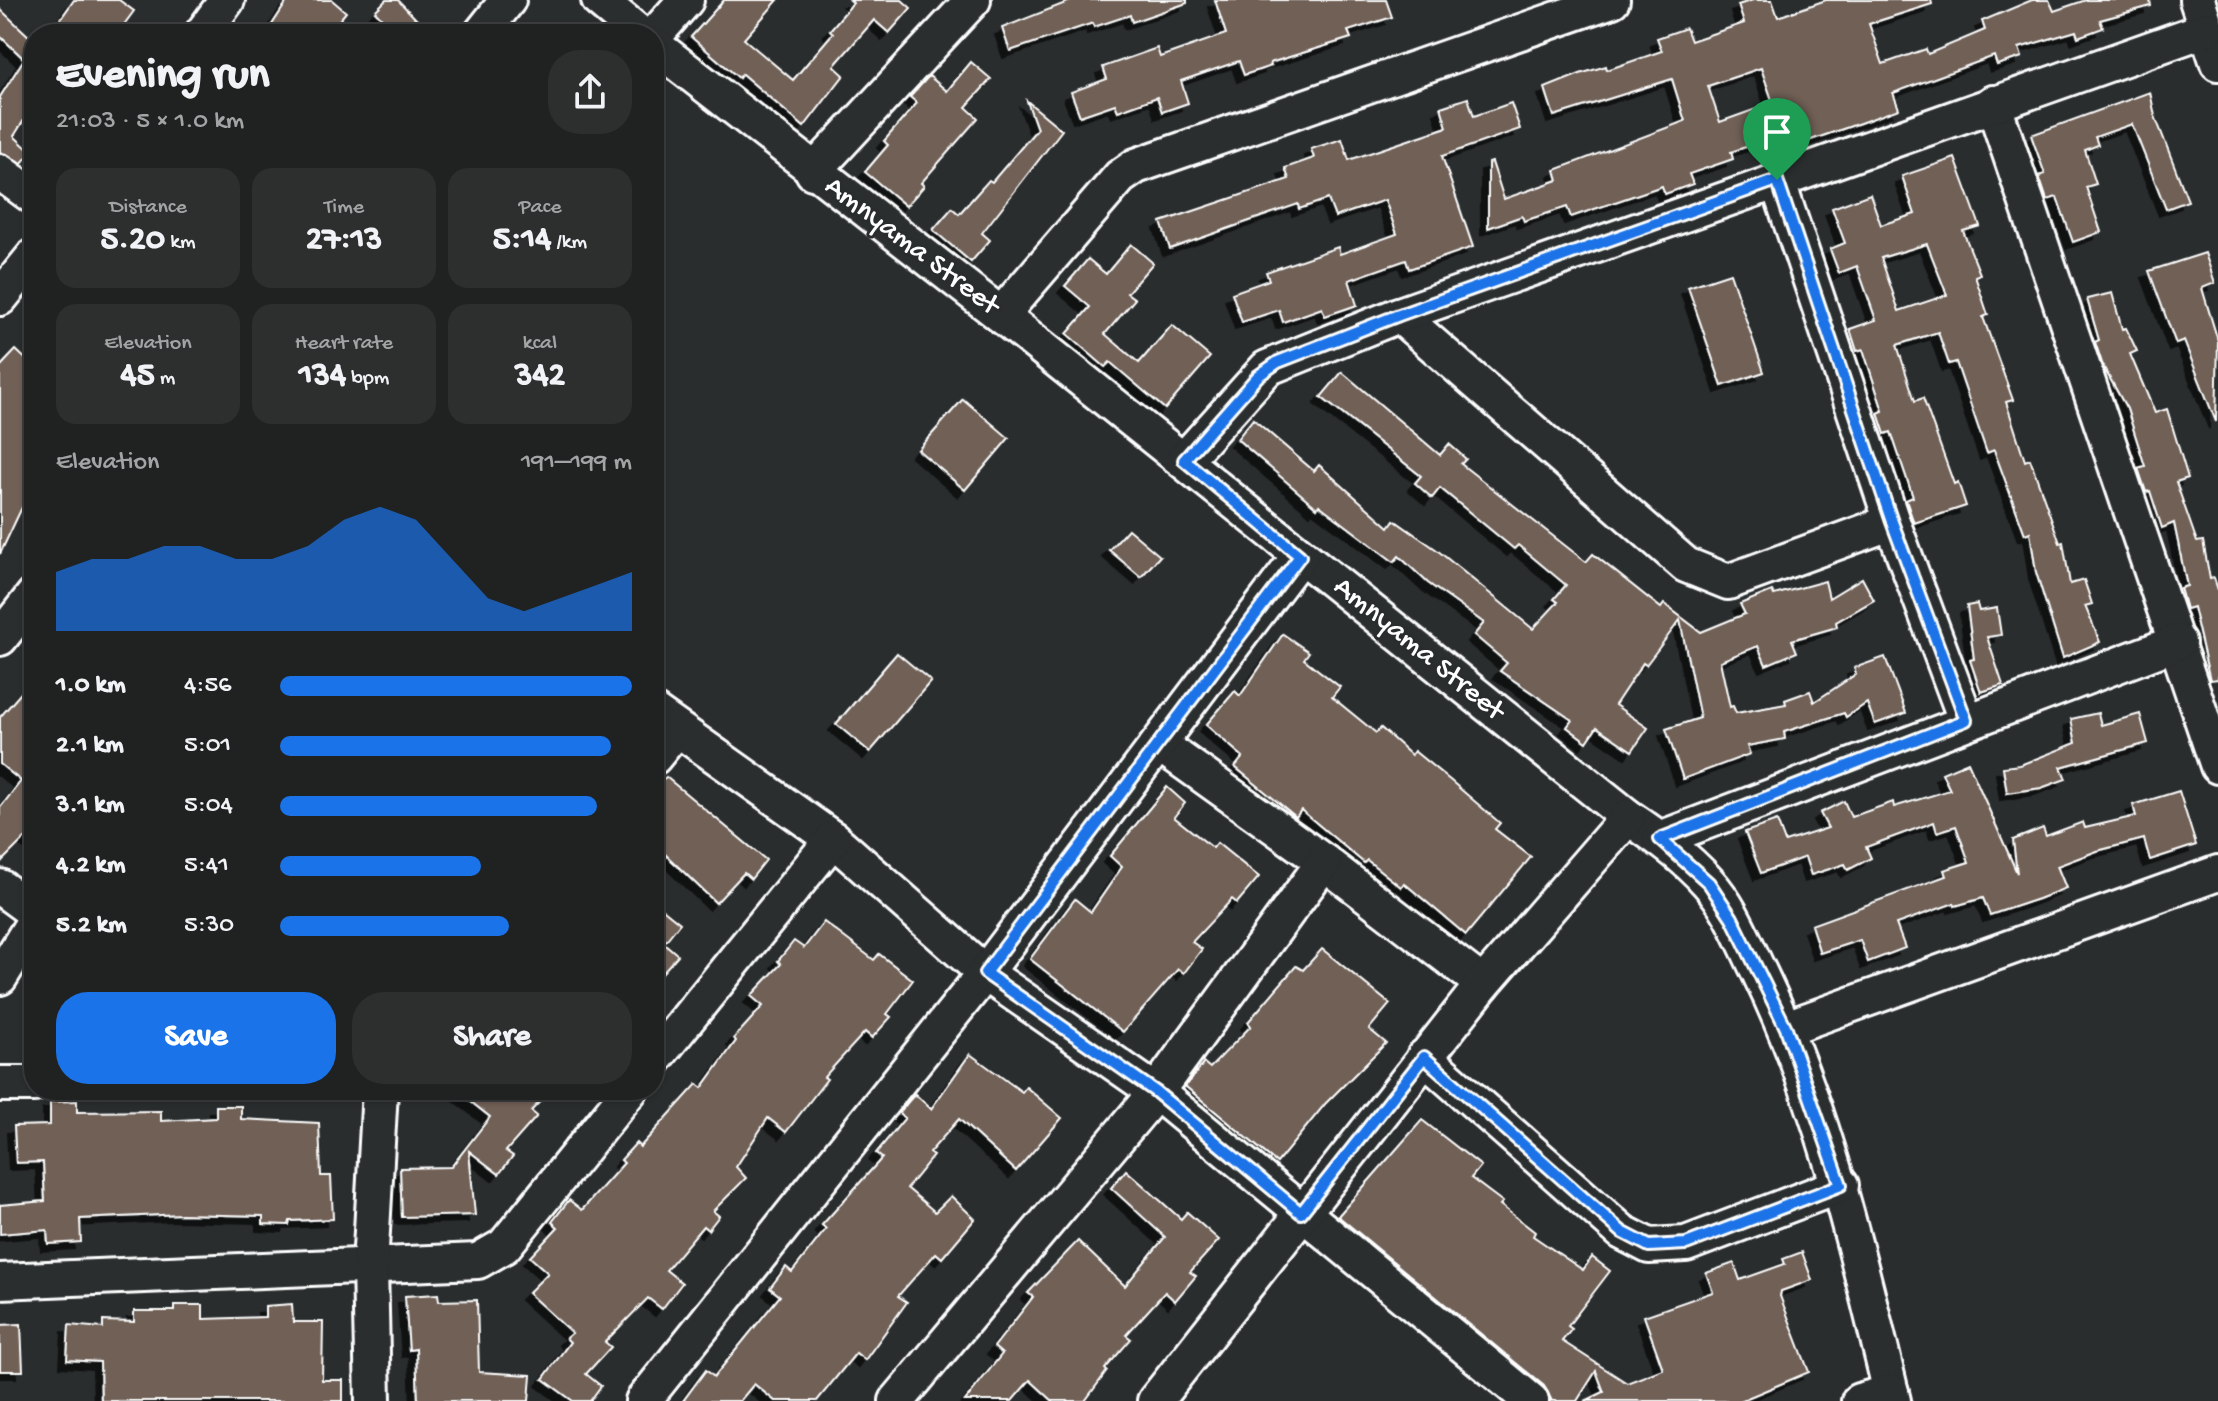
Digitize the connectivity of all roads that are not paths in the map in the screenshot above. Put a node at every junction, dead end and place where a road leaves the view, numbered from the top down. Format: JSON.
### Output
{"nodes":[{"id":1,"x":227,"y":0,"type":"edge"},
{"id":2,"x":508,"y":0,"type":"edge"},
{"id":3,"x":599,"y":0,"type":"edge"},
{"id":4,"x":686,"y":0,"type":"edge"},
{"id":5,"x":973,"y":0,"type":"edge"},
{"id":6,"x":1612,"y":0,"type":"edge"},
{"id":7,"x":2202,"y":15,"type":"edge"},
{"id":8,"x":209,"y":24,"type":"edge"},
{"id":9,"x":489,"y":24,"type":"edge"},
{"id":10,"x":628,"y":24,"type":"edge"},
{"id":11,"x":664,"y":25,"type":"edge"},
{"id":12,"x":664,"y":53,"type":"edge"},
{"id":13,"x":2218,"y":63,"type":"edge"},
{"id":14,"x":1993,"y":103,"type":"junction"},
{"id":15,"x":0,"y":172,"type":"edge"},
{"id":16,"x":813,"y":172,"type":"junction"},
{"id":17,"x":1777,"y":180,"type":"junction"},
{"id":18,"x":24,"y":190,"type":"edge"},
{"id":19,"x":24,"y":268,"type":"edge"},
{"id":20,"x":0,"y":298,"type":"edge"},
{"id":21,"x":1001,"y":315,"type":"junction"},
{"id":22,"x":1399,"y":315,"type":"junction"},
{"id":23,"x":1184,"y":460,"type":"junction"},
{"id":24,"x":1892,"y":522,"type":"junction"},
{"id":25,"x":1300,"y":556,"type":"junction"},
{"id":26,"x":24,"y":608,"type":"edge"},
{"id":27,"x":0,"y":638,"type":"edge"},
{"id":28,"x":2178,"y":642,"type":"junction"},
{"id":29,"x":1966,"y":720,"type":"junction"},
{"id":30,"x":665,"y":721,"type":"edge"},
{"id":31,"x":1159,"y":744,"type":"junction"},
{"id":32,"x":2218,"y":766,"type":"edge"},
{"id":33,"x":1628,"y":817,"type":"junction"},
{"id":34,"x":833,"y":839,"type":"junction"},
{"id":35,"x":1660,"y":839,"type":"junction"},
{"id":36,"x":1324,"y":862,"type":"junction"},
{"id":37,"x":2218,"y":873,"type":"edge"},
{"id":38,"x":0,"y":887,"type":"edge"},
{"id":39,"x":24,"y":905,"type":"edge"},
{"id":40,"x":24,"y":938,"type":"edge"},
{"id":41,"x":985,"y":973,"type":"junction"},
{"id":42,"x":0,"y":977,"type":"edge"},
{"id":43,"x":1483,"y":984,"type":"junction"},
{"id":44,"x":1786,"y":1028,"type":"junction"},
{"id":45,"x":664,"y":1048,"type":"edge"},
{"id":46,"x":1424,"y":1057,"type":"junction"},
{"id":47,"x":0,"y":1084,"type":"edge"},
{"id":48,"x":24,"y":1084,"type":"edge"},
{"id":49,"x":1156,"y":1092,"type":"junction"},
{"id":50,"x":379,"y":1100,"type":"edge"},
{"id":51,"x":622,"y":1100,"type":"edge"},
{"id":52,"x":1841,"y":1185,"type":"junction"},
{"id":53,"x":1301,"y":1213,"type":"junction"},
{"id":54,"x":370,"y":1266,"type":"junction"},
{"id":55,"x":0,"y":1281,"type":"edge"},
{"id":56,"x":1881,"y":1398,"type":"edge"},
{"id":57,"x":373,"y":1401,"type":"edge"},
{"id":58,"x":643,"y":1401,"type":"edge"},
{"id":59,"x":897,"y":1401,"type":"edge"},
{"id":60,"x":1155,"y":1401,"type":"edge"},
{"id":61,"x":1531,"y":1401,"type":"edge"}],
"edges":[{"from":1,"to":8,"type":"street"},
{"from":2,"to":9,"type":"street"},
{"from":3,"to":10,"type":"street"},
{"from":4,"to":11,"type":"street"},
{"from":5,"to":16,"type":"street"},
{"from":6,"to":21,"type":"street"},
{"from":7,"to":13,"type":"street"},
{"from":7,"to":14,"type":"street"},
{"from":12,"to":16,"type":"street","name":"Amnyama Street"},
{"from":14,"to":17,"type":"street"},
{"from":14,"to":28,"type":"street"},
{"from":15,"to":18,"type":"street"},
{"from":16,"to":21,"type":"street","name":"Amnyama Street"},
{"from":17,"to":22,"type":"street"},
{"from":17,"to":24,"type":"street"},
{"from":19,"to":20,"type":"street"},
{"from":21,"to":23,"type":"street","name":"Amnyama Street"},
{"from":22,"to":23,"type":"street"},
{"from":22,"to":24,"type":"street"},
{"from":23,"to":25,"type":"street","name":"Amnyama Street"},
{"from":24,"to":29,"type":"street"},
{"from":25,"to":31,"type":"street"},
{"from":25,"to":33,"type":"street","name":"Amnyama Street"},
{"from":26,"to":27,"type":"street"},
{"from":28,"to":29,"type":"street"},
{"from":28,"to":32,"type":"street"},
{"from":29,"to":35,"type":"street"},
{"from":30,"to":34,"type":"street"},
{"from":31,"to":36,"type":"street"},
{"from":31,"to":41,"type":"street"},
{"from":33,"to":35,"type":"street","name":"Amnyama Street"},
{"from":33,"to":43,"type":"street"},
{"from":34,"to":41,"type":"street"},
{"from":34,"to":45,"type":"street"},
{"from":35,"to":44,"type":"street","name":"Amnyama Street"},
{"from":36,"to":43,"type":"street"},
{"from":36,"to":49,"type":"street"},
{"from":37,"to":44,"type":"street"},
{"from":38,"to":39,"type":"street"},
{"from":40,"to":42,"type":"street"},
{"from":41,"to":49,"type":"street"},
{"from":41,"to":58,"type":"street"},
{"from":43,"to":46,"type":"street"},
{"from":44,"to":52,"type":"street","name":"Amnyama Street"},
{"from":46,"to":52,"type":"street"},
{"from":46,"to":53,"type":"street"},
{"from":47,"to":48,"type":"street"},
{"from":49,"to":53,"type":"street"},
{"from":49,"to":59,"type":"street"},
{"from":50,"to":54,"type":"street"},
{"from":51,"to":54,"type":"street"},
{"from":52,"to":56,"type":"street","name":"Amnyama Street"},
{"from":53,"to":60,"type":"street"},
{"from":53,"to":61,"type":"street"},
{"from":54,"to":55,"type":"street"},
{"from":54,"to":57,"type":"street"}]}
